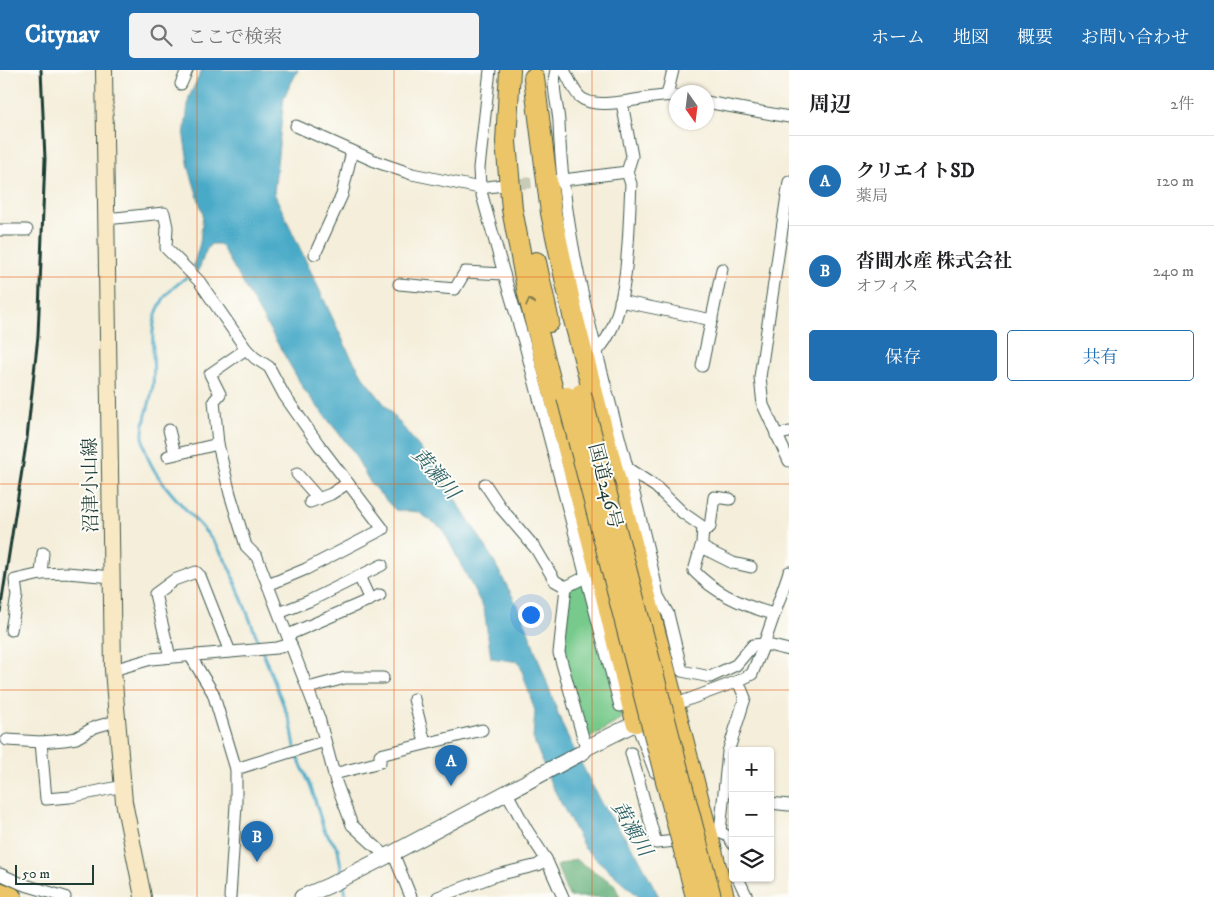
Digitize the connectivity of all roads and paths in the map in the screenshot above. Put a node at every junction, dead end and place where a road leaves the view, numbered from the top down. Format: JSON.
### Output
{"nodes":[{"id":1,"x":104,"y":70,"type":"edge"},
{"id":2,"x":187,"y":70,"type":"edge"},
{"id":3,"x":490,"y":70,"type":"edge"},
{"id":4,"x":510,"y":70,"type":"edge"},
{"id":5,"x":556,"y":70,"type":"edge"},
{"id":6,"x":564,"y":70,"type":"edge"},
{"id":7,"x":672,"y":70,"type":"edge"},
{"id":8,"x":529,"y":73,"type":"edge"},
{"id":9,"x":181,"y":84,"type":"dead end"},
{"id":10,"x":672,"y":85,"type":"edge"},
{"id":11,"x":669,"y":95,"type":"edge"},
{"id":12,"x":622,"y":103,"type":"junction"},
{"id":13,"x":714,"y":103,"type":"edge"},
{"id":14,"x":789,"y":117,"type":"edge"},
{"id":15,"x":296,"y":126,"type":"dead end"},
{"id":16,"x":352,"y":151,"type":"junction"},
{"id":17,"x":627,"y":172,"type":"junction"},
{"id":18,"x":559,"y":180,"type":"junction"},
{"id":19,"x":789,"y":182,"type":"edge"},
{"id":20,"x":503,"y":186,"type":"tunnel mouth"},
{"id":21,"x":480,"y":188,"type":"junction"},
{"id":22,"x":106,"y":219,"type":"junction"},
{"id":23,"x":0,"y":230,"type":"edge"},
{"id":24,"x":27,"y":230,"type":"dead end"},
{"id":25,"x":784,"y":240,"type":"edge"},
{"id":26,"x":315,"y":254,"type":"dead end"},
{"id":27,"x":722,"y":269,"type":"dead end"},
{"id":28,"x":504,"y":274,"type":"junction"},
{"id":29,"x":399,"y":284,"type":"dead end"},
{"id":30,"x":620,"y":301,"type":"junction"},
{"id":31,"x":712,"y":320,"type":"junction"},
{"id":32,"x":246,"y":349,"type":"junction"},
{"id":33,"x":596,"y":352,"type":"junction"},
{"id":34,"x":702,"y":366,"type":"dead end"},
{"id":35,"x":574,"y":395,"type":"junction"},
{"id":36,"x":168,"y":430,"type":"dead end"},
{"id":37,"x":789,"y":432,"type":"edge"},
{"id":38,"x":776,"y":435,"type":"junction"},
{"id":39,"x":218,"y":444,"type":"junction"},
{"id":40,"x":789,"y":461,"type":"edge"},
{"id":41,"x":627,"y":468,"type":"junction"},
{"id":42,"x":297,"y":474,"type":"dead end"},
{"id":43,"x":348,"y":482,"type":"junction"},
{"id":44,"x":485,"y":484,"type":"dead end"},
{"id":45,"x":730,"y":499,"type":"dead end"},
{"id":46,"x":703,"y":531,"type":"junction"},
{"id":47,"x":701,"y":547,"type":"junction"},
{"id":48,"x":43,"y":553,"type":"dead end"},
{"id":49,"x":382,"y":564,"type":"dead end"},
{"id":50,"x":751,"y":567,"type":"dead end"},
{"id":51,"x":789,"y":572,"type":"edge"},
{"id":52,"x":593,"y":573,"type":"junction"},
{"id":53,"x":42,"y":574,"type":"junction"},
{"id":54,"x":359,"y":576,"type":"junction"},
{"id":55,"x":112,"y":577,"type":"junction"},
{"id":56,"x":268,"y":585,"type":"junction"},
{"id":57,"x":566,"y":587,"type":"junction"},
{"id":58,"x":279,"y":612,"type":"junction"},
{"id":59,"x":774,"y":614,"type":"junction"},
{"id":60,"x":11,"y":630,"type":"dead end"},
{"id":61,"x":289,"y":639,"type":"junction"},
{"id":62,"x":764,"y":644,"type":"junction"},
{"id":63,"x":789,"y":650,"type":"edge"},
{"id":64,"x":230,"y":652,"type":"junction"},
{"id":65,"x":170,"y":657,"type":"junction"},
{"id":66,"x":191,"y":657,"type":"junction"},
{"id":67,"x":113,"y":670,"type":"junction"},
{"id":68,"x":383,"y":678,"type":"dead end"},
{"id":69,"x":738,"y":681,"type":"junction"},
{"id":70,"x":308,"y":688,"type":"junction"},
{"id":71,"x":414,"y":700,"type":"dead end"},
{"id":72,"x":674,"y":705,"type":"junction"},
{"id":73,"x":620,"y":706,"type":"dead end"},
{"id":74,"x":116,"y":721,"type":"junction"},
{"id":75,"x":636,"y":722,"type":"junction"},
{"id":76,"x":482,"y":730,"type":"dead end"},
{"id":77,"x":7,"y":740,"type":"dead end"},
{"id":78,"x":325,"y":741,"type":"junction"},
{"id":79,"x":41,"y":742,"type":"junction"},
{"id":80,"x":426,"y":743,"type":"junction"},
{"id":81,"x":585,"y":750,"type":"junction"},
{"id":82,"x":630,"y":753,"type":"dead end"},
{"id":83,"x":236,"y":770,"type":"junction"},
{"id":84,"x":334,"y":774,"type":"junction"},
{"id":85,"x":122,"y":786,"type":"junction"},
{"id":86,"x":509,"y":791,"type":"junction"},
{"id":87,"x":728,"y":797,"type":"edge"},
{"id":88,"x":774,"y":803,"type":"edge"},
{"id":89,"x":789,"y":805,"type":"edge"},
{"id":90,"x":714,"y":834,"type":"junction"},
{"id":91,"x":729,"y":837,"type":"edge"},
{"id":92,"x":680,"y":840,"type":"junction"},
{"id":93,"x":390,"y":854,"type":"junction"},
{"id":94,"x":546,"y":859,"type":"junction"},
{"id":95,"x":0,"y":874,"type":"edge"},
{"id":96,"x":740,"y":882,"type":"edge"},
{"id":97,"x":0,"y":892,"type":"edge"},
{"id":98,"x":12,"y":897,"type":"edge"},
{"id":99,"x":65,"y":897,"type":"edge"},
{"id":100,"x":143,"y":897,"type":"edge"},
{"id":101,"x":230,"y":897,"type":"edge"},
{"id":102,"x":302,"y":897,"type":"edge"},
{"id":103,"x":411,"y":897,"type":"edge"},
{"id":104,"x":438,"y":897,"type":"edge"},
{"id":105,"x":563,"y":897,"type":"edge"},
{"id":106,"x":696,"y":897,"type":"edge"},
{"id":107,"x":711,"y":897,"type":"edge"},
{"id":108,"x":724,"y":897,"type":"edge"},
{"id":109,"x":747,"y":897,"type":"edge"}],
"edges":[{"from":1,"to":22,"type":"main road","name":"沼津小山線"},
{"from":2,"to":9,"type":"street"},
{"from":3,"to":21,"type":"street"},
{"from":52,"to":4,"type":"highway","one_way":true},
{"from":5,"to":18,"type":"street"},
{"from":6,"to":12,"type":"street"},
{"from":7,"to":10,"type":"street"},
{"from":8,"to":35,"type":"highway","name":"国道246号"},
{"from":8,"to":72,"type":"highway"},
{"from":11,"to":12,"type":"street"},
{"from":12,"to":17,"type":"street"},
{"from":13,"to":14,"type":"street"},
{"from":15,"to":16,"type":"street"},
{"from":16,"to":21,"type":"street"},
{"from":16,"to":26,"type":"street"},
{"from":17,"to":18,"type":"street"},
{"from":17,"to":30,"type":"street"},
{"from":18,"to":33,"type":"street"},
{"from":19,"to":25,"type":"street"},
{"from":20,"to":21,"type":"street"},
{"from":21,"to":28,"type":"street"},
{"from":22,"to":32,"type":"street"},
{"from":22,"to":55,"type":"main road","name":"沼津小山線"},
{"from":23,"to":24,"type":"street"},
{"from":25,"to":38,"type":"street"},
{"from":27,"to":31,"type":"street"},
{"from":28,"to":29,"type":"street"},
{"from":28,"to":52,"type":"street"},
{"from":30,"to":31,"type":"street"},
{"from":30,"to":33,"type":"street"},
{"from":31,"to":34,"type":"street"},
{"from":32,"to":39,"type":"street"},
{"from":32,"to":43,"type":"street"},
{"from":33,"to":41,"type":"street"},
{"from":35,"to":106,"type":"highway","name":"国道246号","bridge":true},
{"from":35,"to":107,"type":"highway","name":"国道246号","bridge":true},
{"from":36,"to":39,"type":"street"},
{"from":37,"to":38,"type":"street"},
{"from":38,"to":40,"type":"street"},
{"from":39,"to":56,"type":"street"},
{"from":41,"to":46,"type":"street"},
{"from":41,"to":62,"type":"street"},
{"from":42,"to":43,"type":"street"},
{"from":43,"to":56,"type":"street"},
{"from":44,"to":57,"type":"street"},
{"from":45,"to":46,"type":"street"},
{"from":46,"to":47,"type":"street"},
{"from":47,"to":50,"type":"street"},
{"from":47,"to":59,"type":"street"},
{"from":48,"to":53,"type":"street"},
{"from":49,"to":54,"type":"street"},
{"from":51,"to":59,"type":"street"},
{"from":52,"to":57,"type":"street"},
{"from":52,"to":73,"type":"street"},
{"from":52,"to":75,"type":"highway"},
{"from":53,"to":55,"type":"street"},
{"from":53,"to":60,"type":"street"},
{"from":54,"to":58,"type":"street"},
{"from":54,"to":61,"type":"street"},
{"from":55,"to":67,"type":"main road","name":"沼津小山線"},
{"from":56,"to":58,"type":"street"},
{"from":57,"to":81,"type":"street"},
{"from":58,"to":61,"type":"street"},
{"from":59,"to":62,"type":"street"},
{"from":61,"to":64,"type":"street"},
{"from":61,"to":70,"type":"street"},
{"from":62,"to":63,"type":"street"},
{"from":62,"to":69,"type":"street"},
{"from":64,"to":65,"type":"street"},
{"from":64,"to":66,"type":"street"},
{"from":65,"to":66,"type":"street"},
{"from":65,"to":67,"type":"street"},
{"from":66,"to":83,"type":"street"},
{"from":67,"to":74,"type":"main road","name":"沼津小山線"},
{"from":68,"to":70,"type":"street"},
{"from":69,"to":72,"type":"street"},
{"from":69,"to":87,"type":"street"},
{"from":70,"to":78,"type":"street"},
{"from":71,"to":80,"type":"street"},
{"from":72,"to":75,"type":"street"},
{"from":72,"to":90,"type":"highway"},
{"from":74,"to":79,"type":"street"},
{"from":74,"to":85,"type":"main road","name":"沼津小山線"},
{"from":75,"to":81,"type":"street"},
{"from":75,"to":92,"type":"street"},
{"from":76,"to":80,"type":"street"},
{"from":77,"to":79,"type":"street"},
{"from":78,"to":83,"type":"street"},
{"from":78,"to":84,"type":"street"},
{"from":79,"to":85,"type":"street"},
{"from":80,"to":84,"type":"street"},
{"from":81,"to":86,"type":"street"},
{"from":82,"to":92,"type":"street"},
{"from":83,"to":101,"type":"street"},
{"from":84,"to":93,"type":"street"},
{"from":85,"to":100,"type":"main road","name":"沼津小山線"},
{"from":86,"to":93,"type":"street"},
{"from":86,"to":94,"type":"street"},
{"from":87,"to":90,"type":"street"},
{"from":88,"to":89,"type":"street"},
{"from":90,"to":91,"type":"street"},
{"from":90,"to":92,"type":"street"},
{"from":90,"to":108,"type":"highway"},
{"from":92,"to":106,"type":"street"},
{"from":93,"to":102,"type":"street"},
{"from":93,"to":103,"type":"street"},
{"from":94,"to":104,"type":"street"},
{"from":94,"to":105,"type":"street"},
{"from":95,"to":99,"type":"street"},
{"from":96,"to":109,"type":"street"},
{"from":97,"to":98,"type":"main road"}]}
